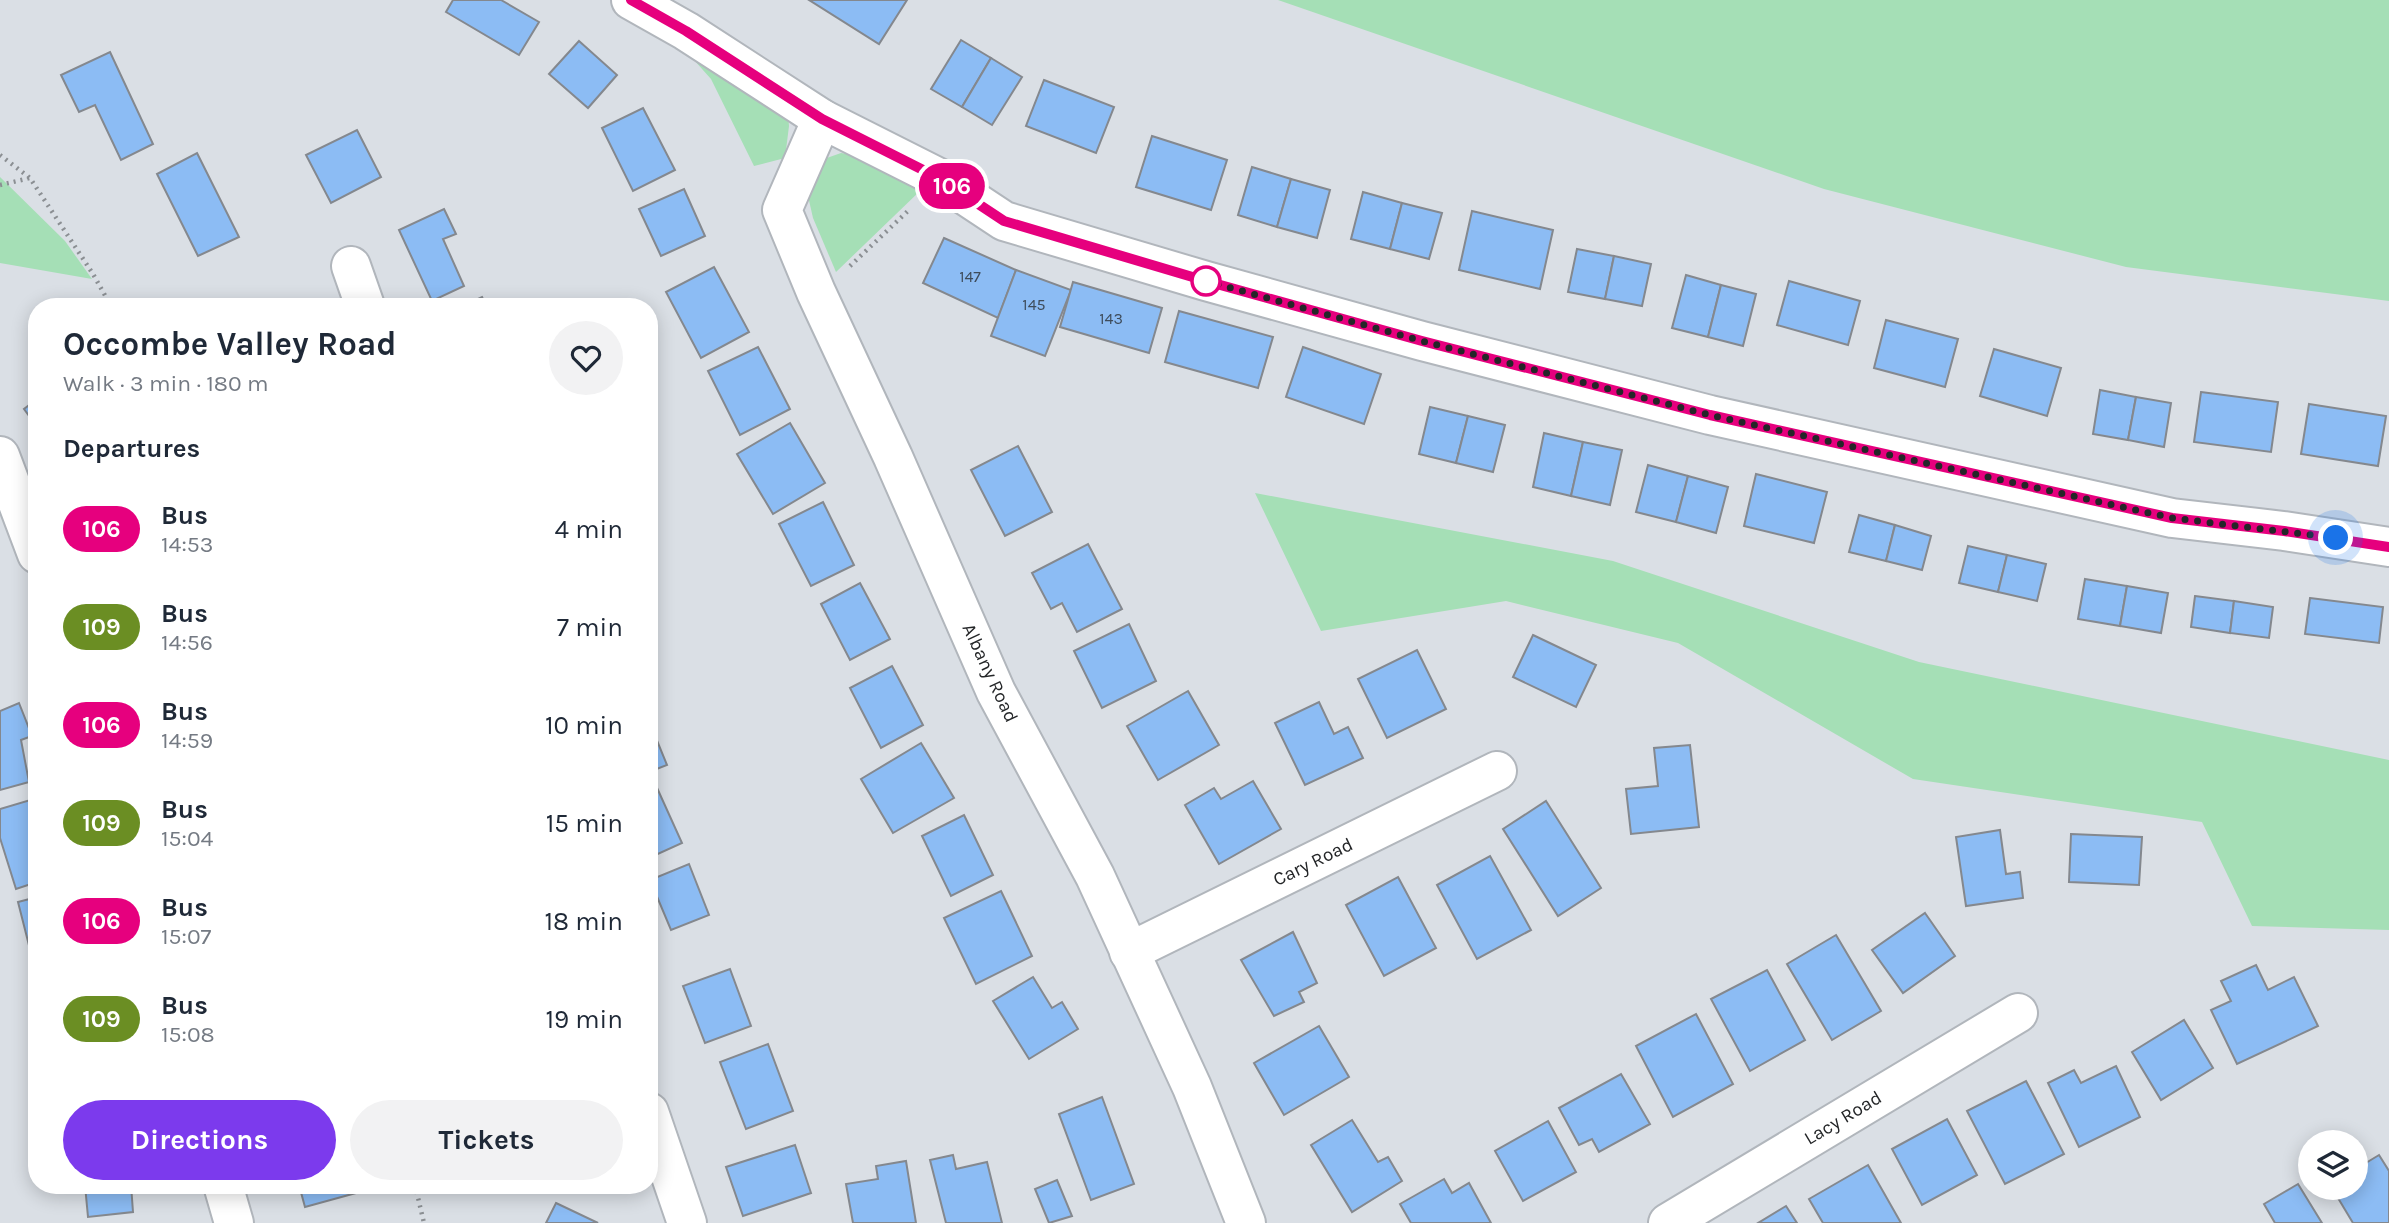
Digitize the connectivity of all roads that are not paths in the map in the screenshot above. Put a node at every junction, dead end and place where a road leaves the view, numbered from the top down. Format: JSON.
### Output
{"nodes":[{"id":1,"x":631,"y":0,"type":"edge"},
{"id":2,"x":822,"y":119,"type":"junction"},
{"id":3,"x":351,"y":266,"type":"dead end"},
{"id":4,"x":362,"y":298,"type":"edge"},
{"id":5,"x":0,"y":456,"type":"edge"},
{"id":6,"x":28,"y":530,"type":"edge"},
{"id":7,"x":2389,"y":547,"type":"edge"},
{"id":8,"x":1497,"y":771,"type":"dead end"},
{"id":9,"x":1129,"y":952,"type":"junction"},
{"id":10,"x":2018,"y":1013,"type":"dead end"},
{"id":11,"x":658,"y":1138,"type":"edge"},
{"id":12,"x":226,"y":1194,"type":"edge"},
{"id":13,"x":234,"y":1223,"type":"edge"},
{"id":14,"x":687,"y":1223,"type":"edge"},
{"id":15,"x":1246,"y":1223,"type":"edge"},
{"id":16,"x":1668,"y":1223,"type":"edge"}],
"edges":[{"from":1,"to":2,"type":"street"},
{"from":2,"to":7,"type":"street"},
{"from":2,"to":9,"type":"street","name":"Albany Road"},
{"from":3,"to":4,"type":"street"},
{"from":5,"to":6,"type":"street"},
{"from":8,"to":9,"type":"street","name":"Cary Road"},
{"from":9,"to":15,"type":"street","name":"Albany Road"},
{"from":10,"to":16,"type":"street","name":"Lacy Road"},
{"from":11,"to":14,"type":"street"},
{"from":12,"to":13,"type":"street"}]}
